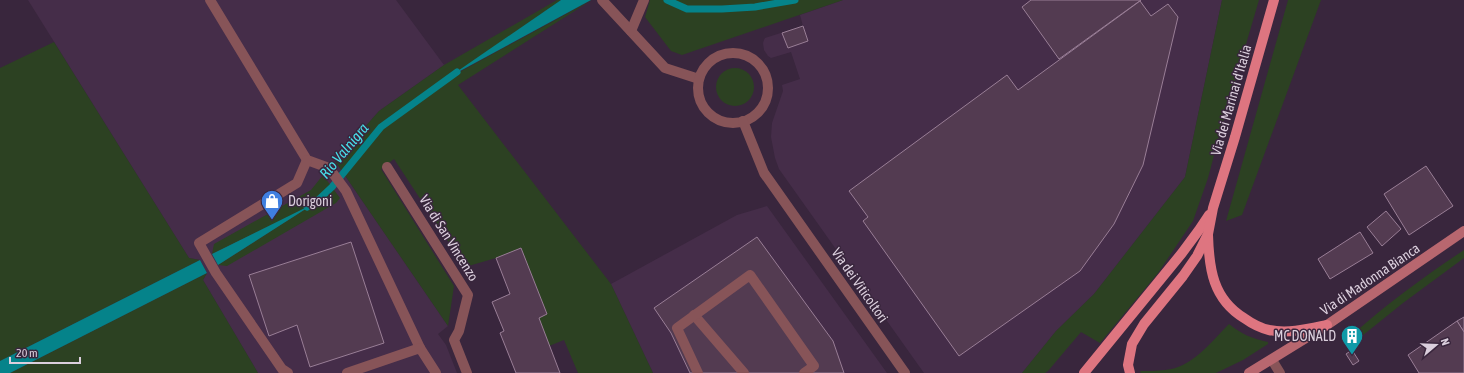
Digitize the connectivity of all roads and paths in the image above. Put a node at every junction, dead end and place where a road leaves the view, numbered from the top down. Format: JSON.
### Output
{"nodes":[{"id":1,"x":210,"y":0,"type":"edge"},
{"id":2,"x":602,"y":0,"type":"edge"},
{"id":3,"x":644,"y":0,"type":"edge"},
{"id":4,"x":1274,"y":0,"type":"edge"},
{"id":5,"x":631,"y":31,"type":"junction"},
{"id":6,"x":700,"y":79,"type":"junction"},
{"id":7,"x":743,"y":121,"type":"junction"},
{"id":8,"x":307,"y":160,"type":"junction"},
{"id":9,"x":387,"y":167,"type":"dead end"},
{"id":10,"x":1213,"y":208,"type":"junction"},
{"id":11,"x":1464,"y":232,"type":"edge"},
{"id":12,"x":1208,"y":234,"type":"junction"},
{"id":13,"x":694,"y":316,"type":"junction"},
{"id":14,"x":1327,"y":325,"type":"junction"},
{"id":15,"x":420,"y":348,"type":"junction"},
{"id":16,"x":1272,"y":360,"type":"junction"},
{"id":17,"x":288,"y":373,"type":"edge"},
{"id":18,"x":347,"y":373,"type":"edge"},
{"id":19,"x":436,"y":373,"type":"edge"},
{"id":20,"x":467,"y":373,"type":"edge"},
{"id":21,"x":698,"y":373,"type":"edge"},
{"id":22,"x":744,"y":373,"type":"edge"},
{"id":23,"x":804,"y":373,"type":"edge"},
{"id":24,"x":906,"y":373,"type":"edge"},
{"id":25,"x":1084,"y":373,"type":"edge"},
{"id":26,"x":1130,"y":373,"type":"edge"},
{"id":27,"x":1249,"y":373,"type":"edge"},
{"id":28,"x":1280,"y":373,"type":"edge"}],
"edges":[{"from":1,"to":8,"type":"street"},
{"from":2,"to":5,"type":"street"},
{"from":3,"to":5,"type":"street"},
{"from":4,"to":10,"type":"main road","name":"Via dei Marinai d'Italia"},
{"from":5,"to":6,"type":"street"},
{"from":6,"to":7,"type":"street"},
{"from":6,"to":7,"type":"street"},
{"from":7,"to":24,"type":"street","name":"Via dei Viticoltori"},
{"from":8,"to":15,"type":"street"},
{"from":8,"to":17,"type":"street"},
{"from":9,"to":20,"type":"street","name":"Via di San Vincenzo"},
{"from":10,"to":12,"type":"main road","name":"Via dei Marinai d'Italia"},
{"from":10,"to":25,"type":"main road","name":"Via dei Marinai d'Italia"},
{"from":11,"to":14,"type":"main road","name":"Via di Madonna Bianca"},
{"from":12,"to":14,"type":"main road"},
{"from":12,"to":26,"type":"main road","name":"Via dei Marinai d'Italia"},
{"from":13,"to":21,"type":"street"},
{"from":13,"to":22,"type":"street"},
{"from":13,"to":23,"type":"street"},
{"from":14,"to":16,"type":"main road","name":"Via di Madonna Bianca"},
{"from":15,"to":18,"type":"street"},
{"from":15,"to":19,"type":"street"},
{"from":16,"to":27,"type":"main road","name":"Via di Madonna Bianca"},
{"from":16,"to":28,"type":"street"}]}
